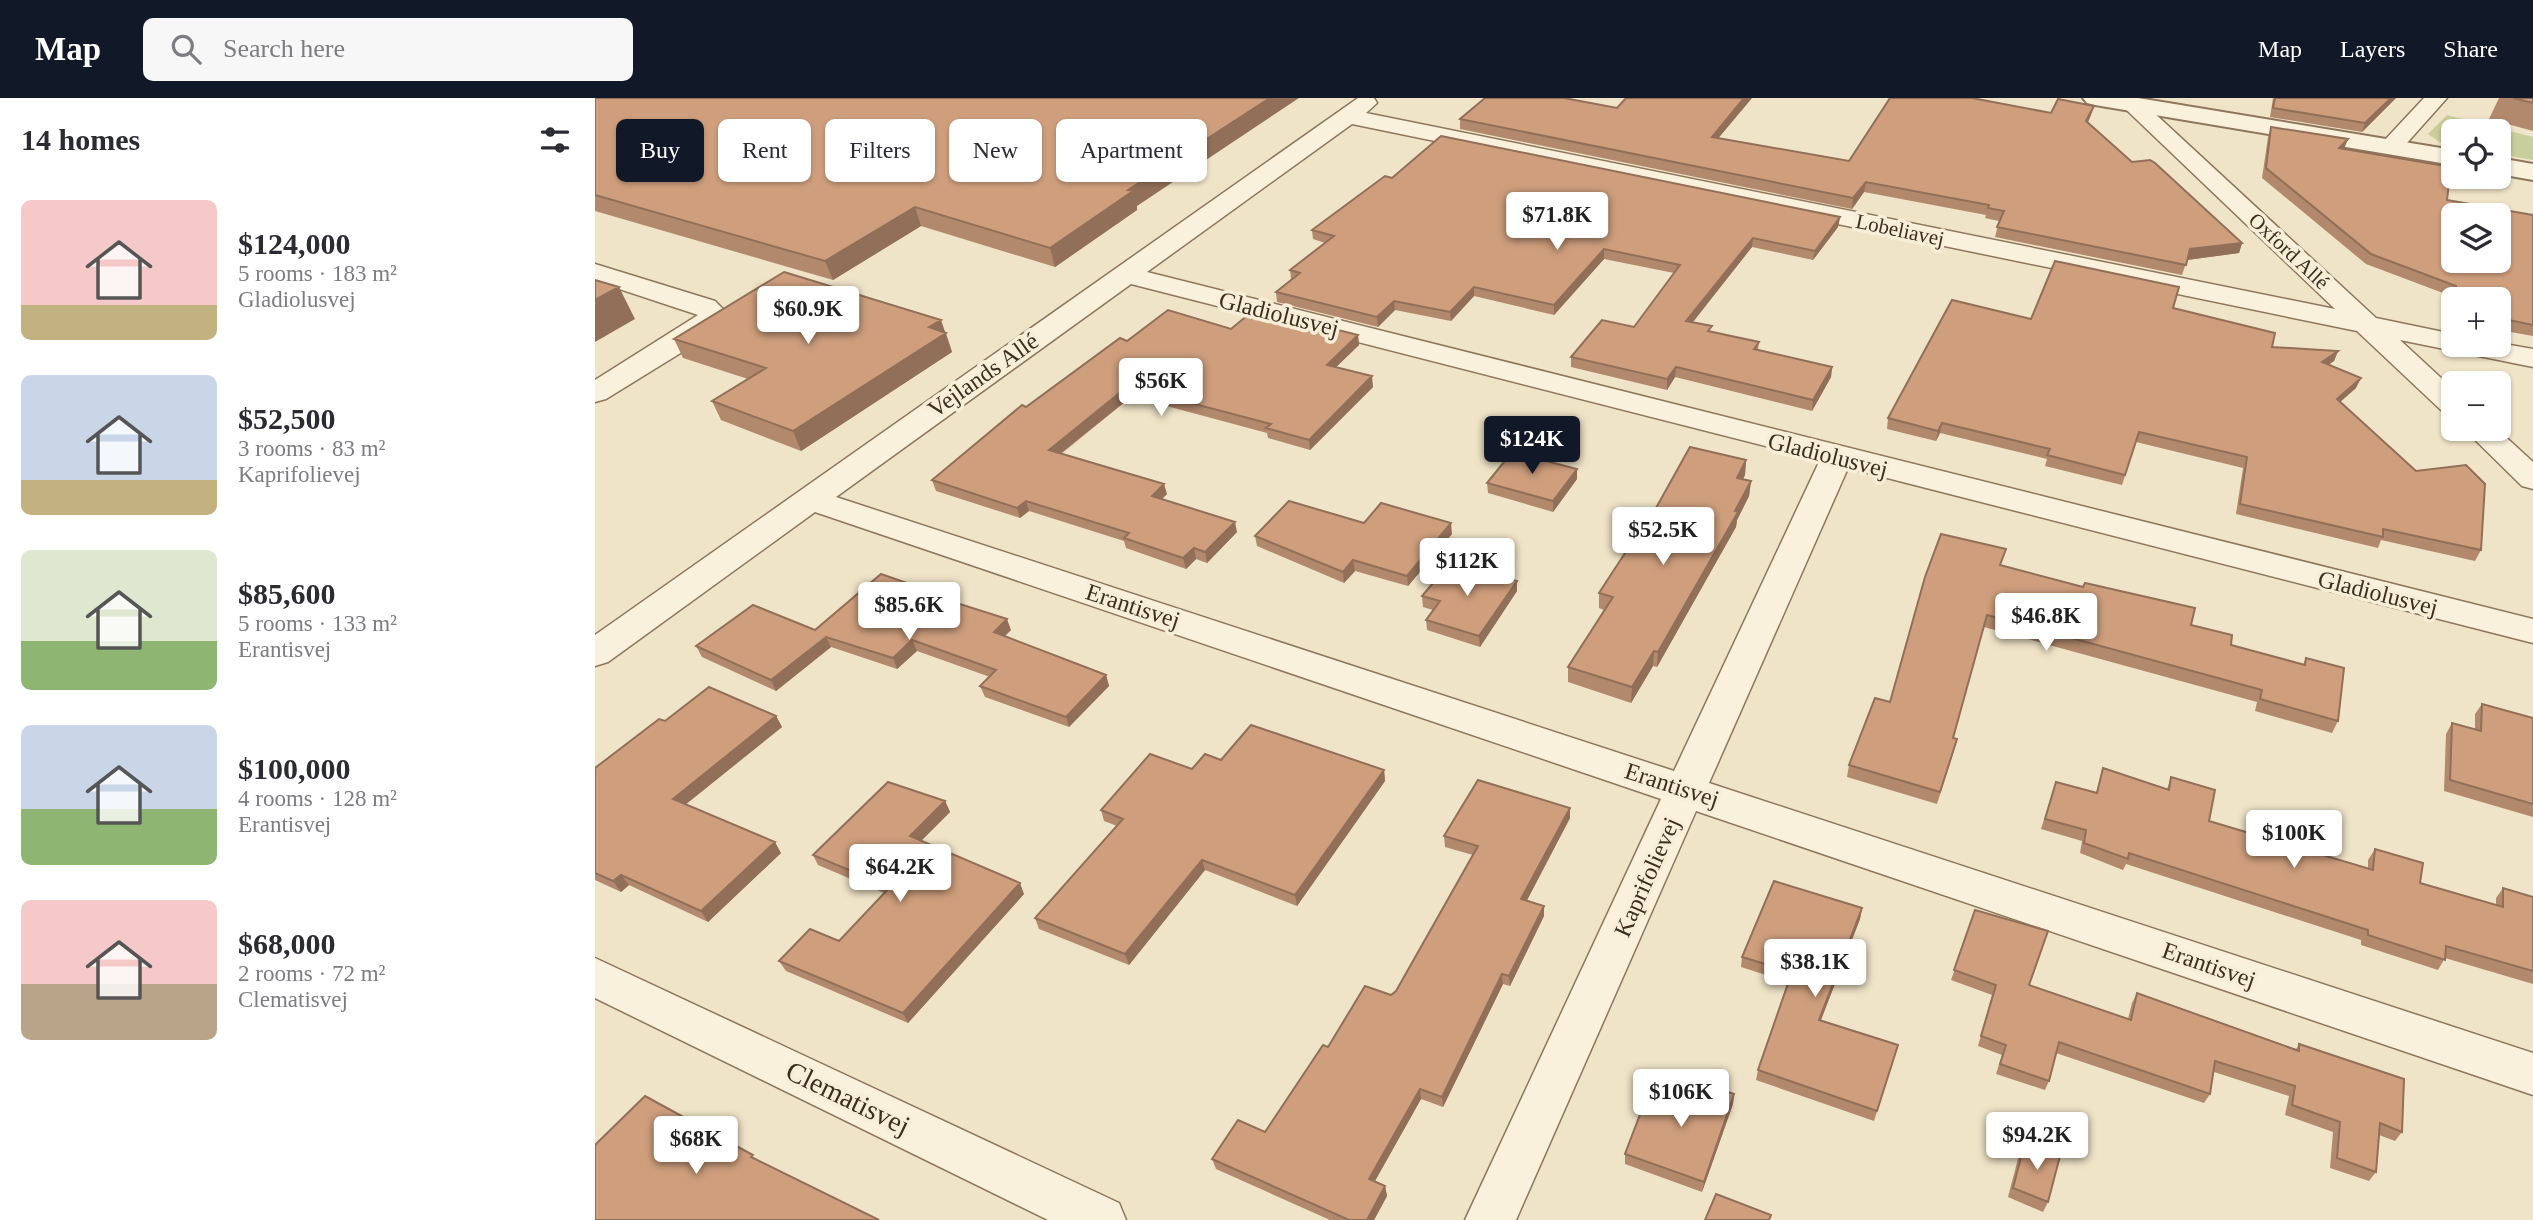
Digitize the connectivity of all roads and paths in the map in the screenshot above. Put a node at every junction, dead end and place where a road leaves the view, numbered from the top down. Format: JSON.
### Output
{"nodes":[{"id":1,"x":1372,"y":98,"type":"edge"},
{"id":2,"x":2095,"y":98,"type":"edge"},
{"id":3,"x":2436,"y":98,"type":"edge"},
{"id":4,"x":2129,"y":102,"type":"edge"},
{"id":5,"x":1346,"y":116,"type":"junction"},
{"id":6,"x":2390,"y":148,"type":"junction"},
{"id":7,"x":2441,"y":156,"type":"edge"},
{"id":8,"x":2511,"y":168,"type":"edge"},
{"id":9,"x":2533,"y":172,"type":"edge"},
{"id":10,"x":595,"y":272,"type":"edge"},
{"id":11,"x":1124,"y":274,"type":"junction"},
{"id":12,"x":2368,"y":325,"type":"junction"},
{"id":13,"x":2441,"y":340,"type":"edge"},
{"id":14,"x":2511,"y":354,"type":"edge"},
{"id":15,"x":2533,"y":358,"type":"edge"},
{"id":16,"x":595,"y":393,"type":"edge"},
{"id":17,"x":2441,"y":393,"type":"edge"},
{"id":18,"x":2492,"y":441,"type":"edge"},
{"id":19,"x":1837,"y":457,"type":"junction"},
{"id":20,"x":2533,"y":479,"type":"edge"},
{"id":21,"x":809,"y":499,"type":"junction"},
{"id":22,"x":2533,"y":631,"type":"edge"},
{"id":23,"x":595,"y":653,"type":"edge"},
{"id":24,"x":1686,"y":790,"type":"junction"},
{"id":25,"x":595,"y":977,"type":"edge"},
{"id":26,"x":2533,"y":1074,"type":"edge"},
{"id":27,"x":1101,"y":1220,"type":"edge"},
{"id":28,"x":1490,"y":1220,"type":"edge"}],
"edges":[{"from":1,"to":5,"type":"street","name":"Vejlands Allé"},
{"from":2,"to":4,"type":"street"},
{"from":3,"to":6,"type":"street"},
{"from":4,"to":6,"type":"street"},
{"from":4,"to":12,"type":"street","name":"Oxford Allé"},
{"from":5,"to":11,"type":"street","name":"Vejlands Allé"},
{"from":5,"to":12,"type":"street","name":"Lobeliavej"},
{"from":6,"to":7,"type":"street"},
{"from":8,"to":9,"type":"street"},
{"from":10,"to":16,"type":"street"},
{"from":11,"to":19,"type":"street","name":"Gladiolusvej"},
{"from":11,"to":21,"type":"street","name":"Vejlands Allé"},
{"from":12,"to":13,"type":"street","name":"Lobeliavej"},
{"from":12,"to":17,"type":"street","name":"Oxford Allé"},
{"from":14,"to":15,"type":"street"},
{"from":18,"to":20,"type":"street"},
{"from":19,"to":22,"type":"street","name":"Gladiolusvej"},
{"from":19,"to":24,"type":"street","name":"Kaprifolievej"},
{"from":21,"to":23,"type":"street","name":"Vejlands Allé"},
{"from":21,"to":24,"type":"street","name":"Erantisvej"},
{"from":24,"to":26,"type":"street","name":"Erantisvej"},
{"from":24,"to":28,"type":"street","name":"Kaprifolievej"},
{"from":25,"to":27,"type":"street","name":"Clematisvej"}]}
